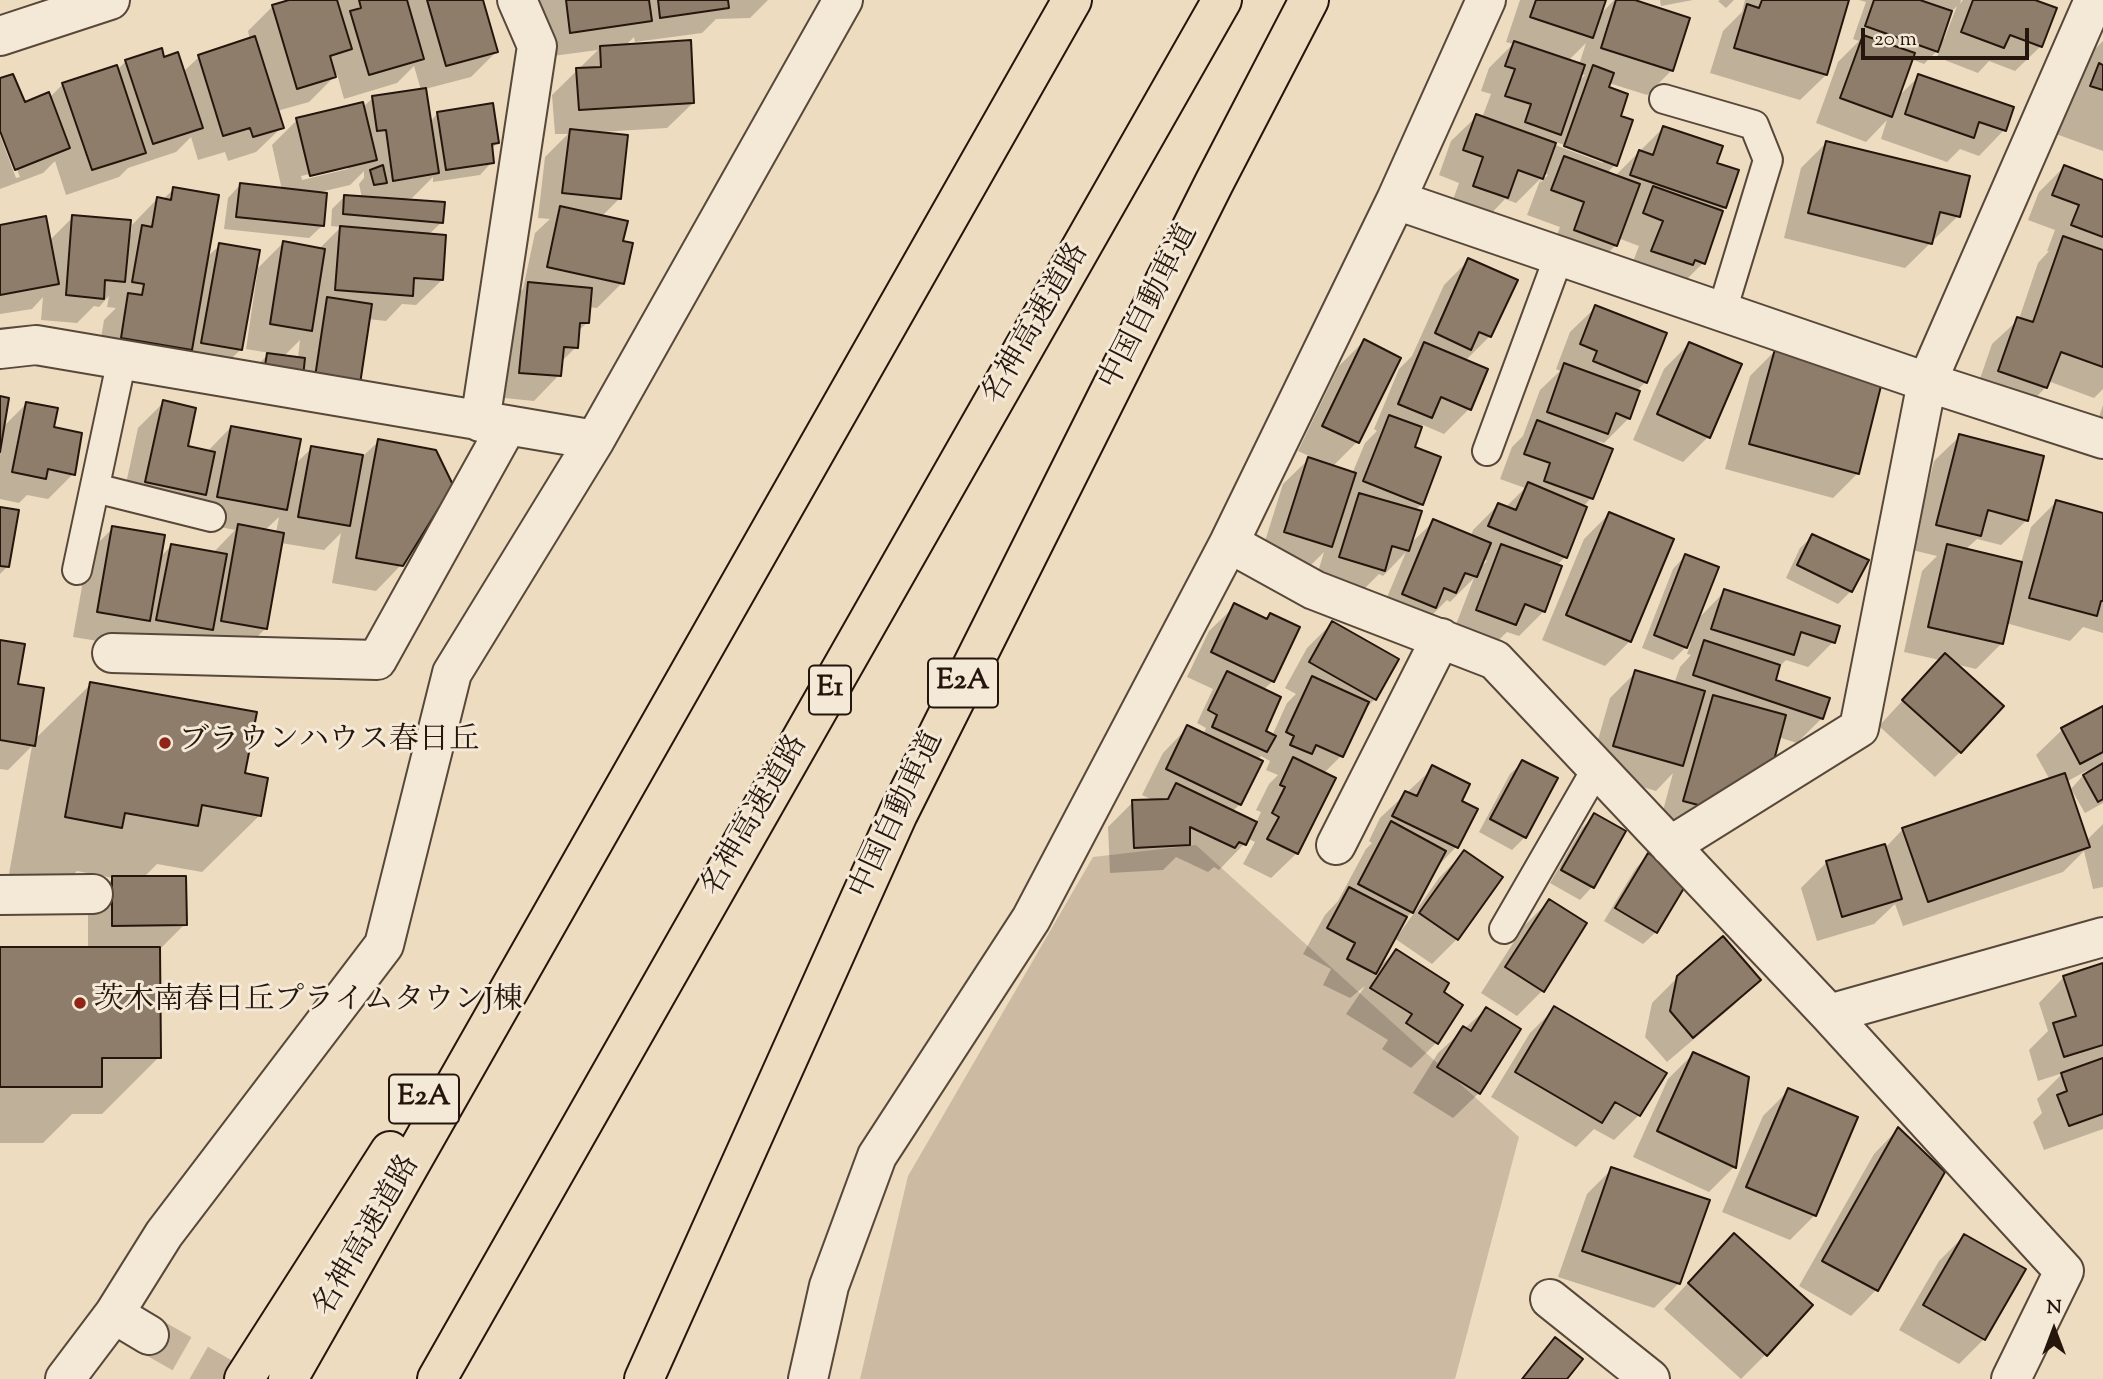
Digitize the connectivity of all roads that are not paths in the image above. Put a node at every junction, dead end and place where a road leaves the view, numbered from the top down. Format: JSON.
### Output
{"nodes":[{"id":1,"x":110,"y":0,"type":"edge"},
{"id":2,"x":517,"y":0,"type":"edge"},
{"id":3,"x":842,"y":0,"type":"edge"},
{"id":4,"x":1072,"y":0,"type":"edge"},
{"id":5,"x":1222,"y":0,"type":"edge"},
{"id":6,"x":1309,"y":0,"type":"edge"},
{"id":7,"x":1486,"y":0,"type":"edge"},
{"id":8,"x":2094,"y":0,"type":"edge"},
{"id":9,"x":0,"y":36,"type":"edge"},
{"id":10,"x":1664,"y":99,"type":"dead end"},
{"id":11,"x":1396,"y":200,"type":"junction"},
{"id":12,"x":1559,"y":256,"type":"junction"},
{"id":13,"x":1722,"y":311,"type":"junction"},
{"id":14,"x":0,"y":349,"type":"edge"},
{"id":15,"x":122,"y":359,"type":"junction"},
{"id":16,"x":1927,"y":382,"type":"junction"},
{"id":17,"x":494,"y":424,"type":"junction"},
{"id":18,"x":2103,"y":439,"type":"edge"},
{"id":19,"x":595,"y":440,"type":"junction"},
{"id":20,"x":1487,"y":451,"type":"dead end"},
{"id":21,"x":95,"y":488,"type":"junction"},
{"id":22,"x":211,"y":517,"type":"dead end"},
{"id":23,"x":1229,"y":543,"type":"junction"},
{"id":24,"x":77,"y":570,"type":"dead end"},
{"id":25,"x":1441,"y":638,"type":"junction"},
{"id":26,"x":112,"y":653,"type":"dead end"},
{"id":27,"x":1597,"y":768,"type":"junction"},
{"id":28,"x":606,"y":819,"type":"junction"},
{"id":29,"x":1336,"y":845,"type":"dead end"},
{"id":30,"x":1670,"y":846,"type":"junction"},
{"id":31,"x":93,"y":894,"type":"dead end"},
{"id":32,"x":0,"y":895,"type":"edge"},
{"id":33,"x":1504,"y":929,"type":"dead end"},
{"id":34,"x":2103,"y":937,"type":"edge"},
{"id":35,"x":1829,"y":1014,"type":"junction"},
{"id":36,"x":1550,"y":1299,"type":"dead end"},
{"id":37,"x":114,"y":1314,"type":"junction"},
{"id":38,"x":149,"y":1335,"type":"tunnel mouth"},
{"id":39,"x":65,"y":1379,"type":"edge"},
{"id":40,"x":244,"y":1379,"type":"edge"},
{"id":41,"x":288,"y":1379,"type":"edge"},
{"id":42,"x":437,"y":1379,"type":"edge"},
{"id":43,"x":644,"y":1379,"type":"edge"},
{"id":44,"x":807,"y":1379,"type":"edge"},
{"id":45,"x":1650,"y":1379,"type":"edge"},
{"id":46,"x":2011,"y":1379,"type":"edge"}],
"edges":[{"from":1,"to":9,"type":"street"},
{"from":2,"to":17,"type":"street"},
{"from":3,"to":19,"type":"street"},
{"from":4,"to":28,"type":"highway","name":"名神高速道路"},
{"from":5,"to":42,"type":"highway","name":"名神高速道路","number":"E1"},
{"from":6,"to":43,"type":"highway","name":"中国自動車道","number":"E2A"},
{"from":7,"to":11,"type":"street"},
{"from":8,"to":16,"type":"street"},
{"from":10,"to":13,"type":"lane"},
{"from":11,"to":12,"type":"street"},
{"from":11,"to":23,"type":"street"},
{"from":12,"to":13,"type":"street"},
{"from":12,"to":20,"type":"lane"},
{"from":13,"to":16,"type":"street"},
{"from":14,"to":15,"type":"street"},
{"from":15,"to":17,"type":"street"},
{"from":15,"to":21,"type":"lane"},
{"from":16,"to":18,"type":"street"},
{"from":16,"to":30,"type":"street"},
{"from":17,"to":19,"type":"street"},
{"from":17,"to":26,"type":"street"},
{"from":19,"to":37,"type":"street"},
{"from":21,"to":22,"type":"lane"},
{"from":21,"to":24,"type":"lane"},
{"from":23,"to":25,"type":"street"},
{"from":23,"to":44,"type":"street"},
{"from":25,"to":27,"type":"street"},
{"from":25,"to":29,"type":"street"},
{"from":27,"to":30,"type":"street"},
{"from":27,"to":33,"type":"lane"},
{"from":28,"to":40,"type":"highway","number":"E2A"},
{"from":28,"to":41,"type":"highway","name":"名神高速道路"},
{"from":30,"to":35,"type":"street"},
{"from":31,"to":32,"type":"street"},
{"from":34,"to":35,"type":"street"},
{"from":35,"to":46,"type":"street"},
{"from":36,"to":45,"type":"street"},
{"from":37,"to":38,"type":"street"},
{"from":37,"to":39,"type":"street"}]}
